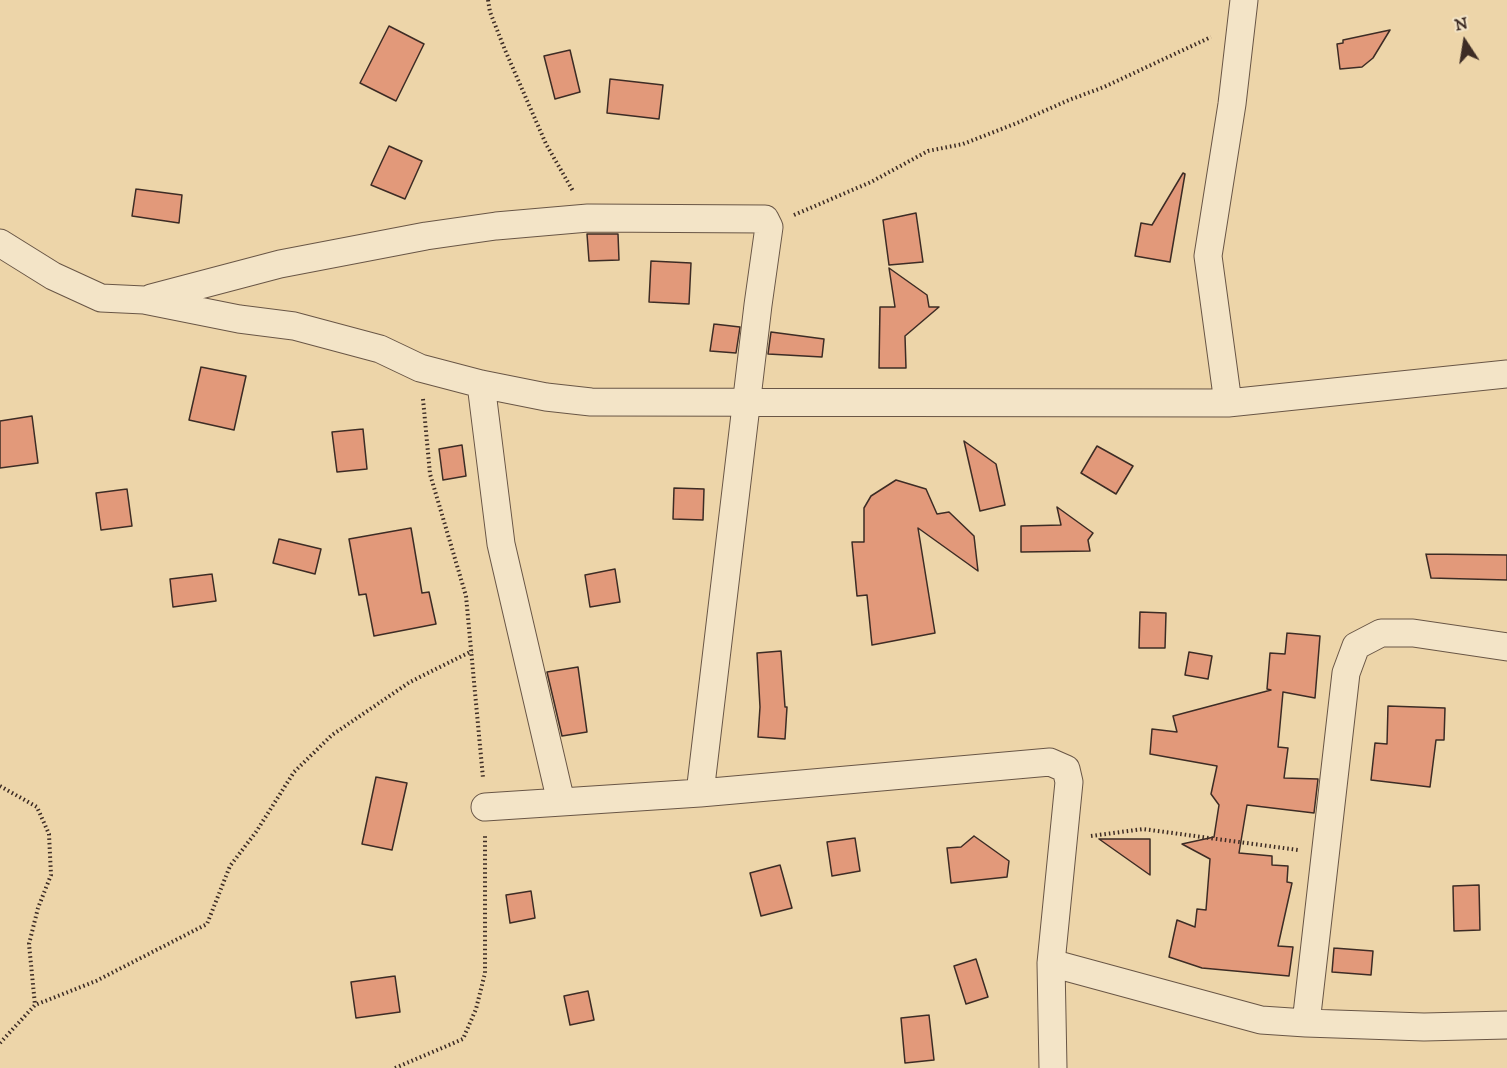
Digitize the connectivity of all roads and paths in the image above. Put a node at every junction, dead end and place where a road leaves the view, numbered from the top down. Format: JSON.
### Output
{"nodes":[{"id":1,"x":488,"y":0,"type":"edge"},
{"id":2,"x":1243,"y":11,"type":"edge"},
{"id":3,"x":588,"y":218,"type":"junction"},
{"id":4,"x":769,"y":227,"type":"junction"},
{"id":5,"x":1,"y":245,"type":"edge"},
{"id":6,"x":144,"y":300,"type":"junction"},
{"id":7,"x":420,"y":368,"type":"junction"},
{"id":8,"x":1507,"y":374,"type":"edge"},
{"id":9,"x":481,"y":384,"type":"junction"},
{"id":10,"x":746,"y":403,"type":"junction"},
{"id":11,"x":1228,"y":403,"type":"junction"},
{"id":12,"x":1507,"y":648,"type":"edge"},
{"id":13,"x":472,"y":651,"type":"junction"},
{"id":14,"x":0,"y":786,"type":"edge"},
{"id":15,"x":700,"y":793,"type":"junction"},
{"id":16,"x":561,"y":802,"type":"junction"},
{"id":17,"x":485,"y":807,"type":"junction"},
{"id":18,"x":1063,"y":842,"type":"junction"},
{"id":19,"x":1325,"y":854,"type":"junction"},
{"id":20,"x":1051,"y":963,"type":"junction"},
{"id":21,"x":35,"y":1005,"type":"junction"},
{"id":22,"x":1306,"y":1023,"type":"junction"},
{"id":23,"x":1507,"y":1024,"type":"edge"},
{"id":24,"x":0,"y":1043,"type":"edge"},
{"id":25,"x":395,"y":1068,"type":"edge"},
{"id":26,"x":1053,"y":1068,"type":"edge"}],
"edges":[{"from":1,"to":3,"type":"path"},
{"from":2,"to":4,"type":"path"},
{"from":2,"to":11,"type":"street"},
{"from":3,"to":4,"type":"street"},
{"from":3,"to":6,"type":"street"},
{"from":4,"to":10,"type":"street"},
{"from":5,"to":6,"type":"street"},
{"from":6,"to":7,"type":"street"},
{"from":7,"to":9,"type":"street"},
{"from":7,"to":13,"type":"path"},
{"from":8,"to":11,"type":"street"},
{"from":9,"to":10,"type":"street"},
{"from":9,"to":16,"type":"street"},
{"from":10,"to":11,"type":"street"},
{"from":10,"to":15,"type":"street"},
{"from":12,"to":19,"type":"street"},
{"from":13,"to":17,"type":"path"},
{"from":13,"to":21,"type":"path"},
{"from":14,"to":21,"type":"path"},
{"from":15,"to":16,"type":"street"},
{"from":15,"to":18,"type":"street"},
{"from":16,"to":17,"type":"street"},
{"from":17,"to":25,"type":"path"},
{"from":18,"to":19,"type":"path"},
{"from":18,"to":20,"type":"street"},
{"from":19,"to":22,"type":"street"},
{"from":20,"to":22,"type":"street"},
{"from":20,"to":26,"type":"street"},
{"from":21,"to":24,"type":"path"},
{"from":22,"to":23,"type":"street"}]}
